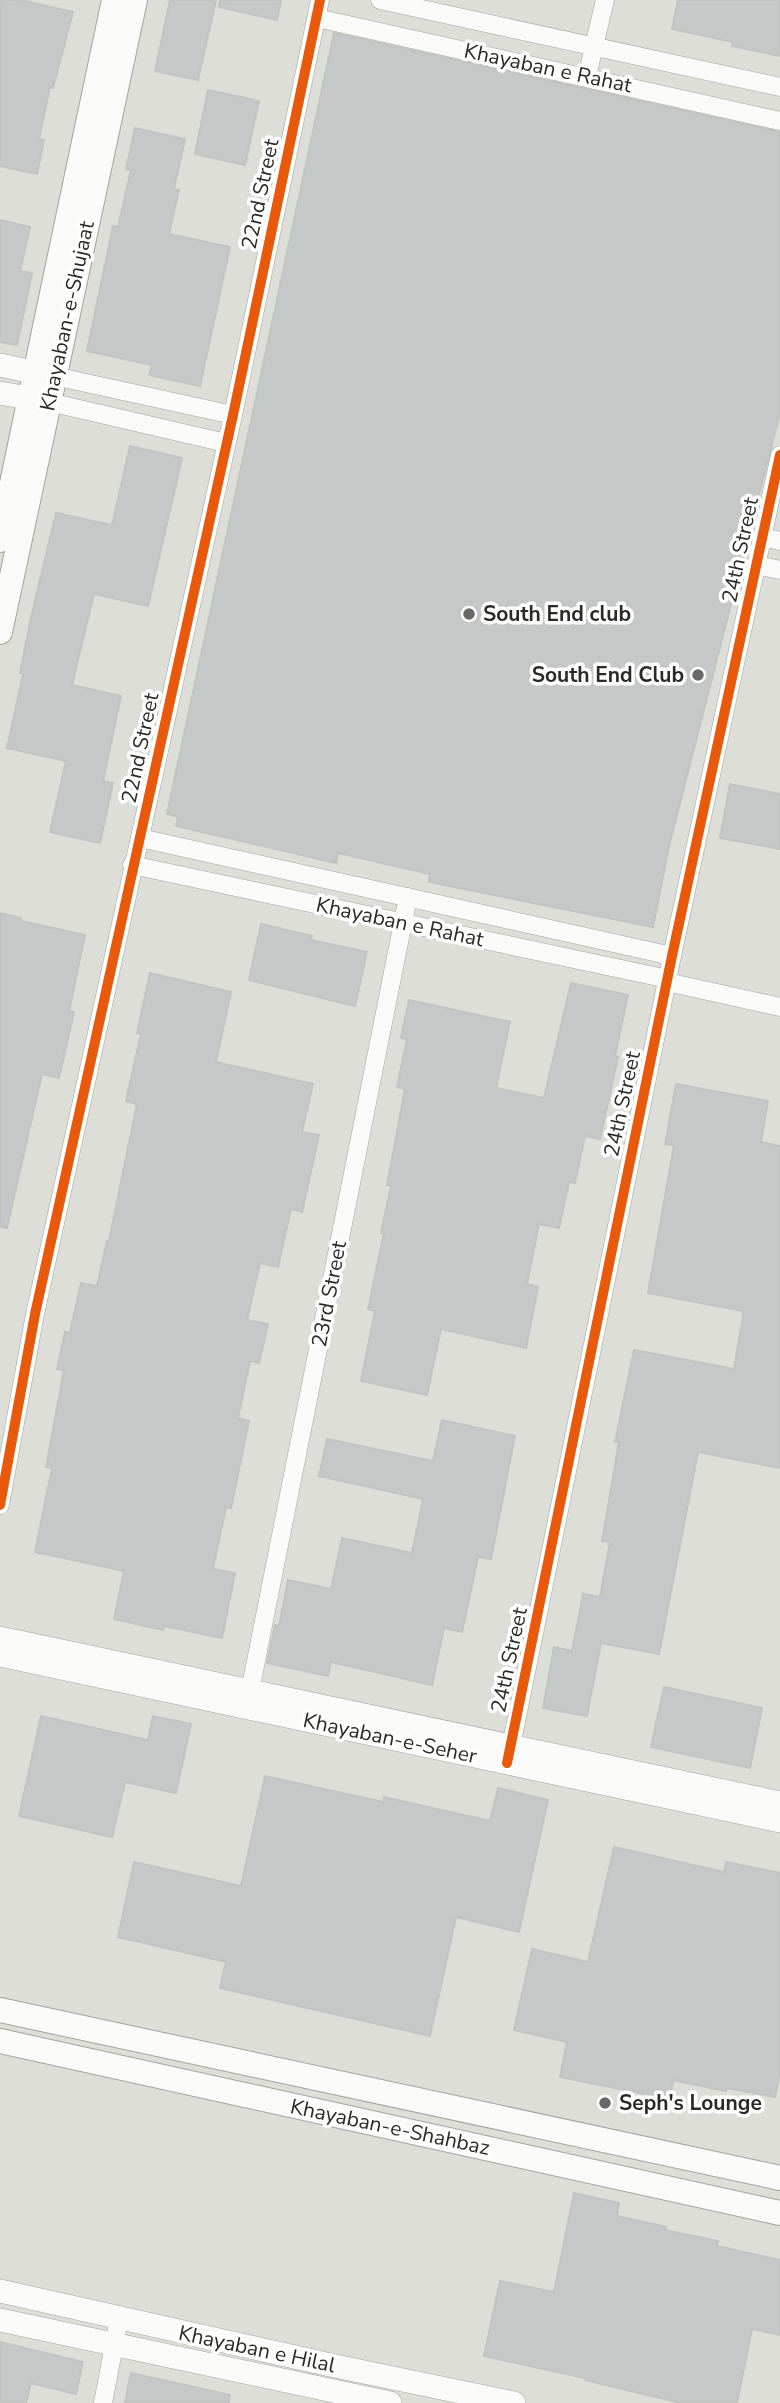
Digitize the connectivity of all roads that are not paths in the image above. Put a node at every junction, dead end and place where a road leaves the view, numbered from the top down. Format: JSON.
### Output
{"nodes":[{"id":1,"x":114,"y":0,"type":"edge"},
{"id":2,"x":135,"y":0,"type":"edge"},
{"id":3,"x":380,"y":0,"type":"edge"},
{"id":4,"x":605,"y":0,"type":"edge"},
{"id":5,"x":318,"y":9,"type":"edge"},
{"id":6,"x":596,"y":47,"type":"junction"},
{"id":7,"x":587,"y":76,"type":"junction"},
{"id":8,"x":780,"y":87,"type":"edge"},
{"id":9,"x":780,"y":121,"type":"edge"},
{"id":10,"x":0,"y":365,"type":"edge"},
{"id":11,"x":45,"y":374,"type":"junction"},
{"id":12,"x":0,"y":393,"type":"edge"},
{"id":13,"x":39,"y":400,"type":"junction"},
{"id":14,"x":233,"y":415,"type":"junction"},
{"id":15,"x":226,"y":443,"type":"junction"},
{"id":16,"x":780,"y":454,"type":"edge"},
{"id":17,"x":762,"y":537,"type":"junction"},
{"id":18,"x":0,"y":540,"type":"edge"},
{"id":19,"x":780,"y":541,"type":"edge"},
{"id":20,"x":756,"y":565,"type":"junction"},
{"id":21,"x":780,"y":570,"type":"edge"},
{"id":22,"x":0,"y":632,"type":"edge"},
{"id":23,"x":140,"y":838,"type":"junction"},
{"id":24,"x":132,"y":865,"type":"junction"},
{"id":25,"x":408,"y":897,"type":"junction"},
{"id":26,"x":402,"y":922,"type":"junction"},
{"id":27,"x":672,"y":956,"type":"junction"},
{"id":28,"x":667,"y":980,"type":"junction"},
{"id":29,"x":780,"y":1007,"type":"edge"},
{"id":30,"x":0,"y":1505,"type":"edge"},
{"id":31,"x":0,"y":1638,"type":"edge"},
{"id":32,"x":0,"y":1655,"type":"edge"},
{"id":33,"x":250,"y":1691,"type":"junction"},
{"id":34,"x":509,"y":1755,"type":"junction"},
{"id":35,"x":780,"y":1806,"type":"edge"},
{"id":36,"x":0,"y":2010,"type":"edge"},
{"id":37,"x":0,"y":2041,"type":"edge"},
{"id":38,"x":780,"y":2178,"type":"edge"},
{"id":39,"x":780,"y":2213,"type":"edge"},
{"id":40,"x":0,"y":2291,"type":"edge"},
{"id":41,"x":119,"y":2319,"type":"junction"},
{"id":42,"x":0,"y":2320,"type":"edge"},
{"id":43,"x":114,"y":2346,"type":"junction"},
{"id":44,"x":335,"y":2366,"type":"junction"},
{"id":45,"x":330,"y":2397,"type":"edge"},
{"id":46,"x":103,"y":2403,"type":"edge"},
{"id":47,"x":390,"y":2403,"type":"edge"},
{"id":48,"x":514,"y":2403,"type":"edge"}],
"edges":[{"from":1,"to":11,"type":"main road","name":"Khayaban-e-Shujaat"},
{"from":2,"to":11,"type":"main road","name":"Khayaban-e-Shujaat"},
{"from":3,"to":6,"type":"street","name":"Khayaban e Rahat"},
{"from":4,"to":6,"type":"street"},
{"from":5,"to":7,"type":"street","name":"Khayaban e Rahat"},
{"from":5,"to":14,"type":"street","name":"22nd Street"},
{"from":6,"to":7,"type":"street"},
{"from":6,"to":8,"type":"street","name":"Khayaban e Rahat"},
{"from":7,"to":9,"type":"street","name":"Khayaban e Rahat"},
{"from":10,"to":11,"type":"street"},
{"from":11,"to":13,"type":"main road","name":"Khayaban-e-Shujaat"},
{"from":11,"to":14,"type":"street"},
{"from":12,"to":13,"type":"street"},
{"from":13,"to":15,"type":"street"},
{"from":13,"to":18,"type":"main road","name":"Khayaban-e-Shujaat"},
{"from":13,"to":22,"type":"main road","name":"Khayaban-e-Shujaat"},
{"from":14,"to":15,"type":"street","name":"22nd Street"},
{"from":15,"to":23,"type":"street","name":"22nd Street"},
{"from":16,"to":17,"type":"street","name":"24th Street"},
{"from":17,"to":19,"type":"street"},
{"from":17,"to":20,"type":"street","name":"24th Street"},
{"from":20,"to":21,"type":"street"},
{"from":20,"to":27,"type":"street","name":"24th Street"},
{"from":23,"to":24,"type":"street","name":"22nd Street"},
{"from":23,"to":25,"type":"street","name":"Khayaban e Rahat"},
{"from":24,"to":26,"type":"street","name":"Khayaban e Rahat"},
{"from":24,"to":30,"type":"street","name":"22nd Street"},
{"from":25,"to":26,"type":"street","name":"23rd Street"},
{"from":25,"to":27,"type":"street","name":"Khayaban e Rahat"},
{"from":26,"to":28,"type":"street","name":"Khayaban e Rahat"},
{"from":26,"to":33,"type":"street","name":"23rd Street"},
{"from":27,"to":28,"type":"street","name":"24th Street"},
{"from":28,"to":29,"type":"street","name":"Khayaban e Rahat"},
{"from":28,"to":34,"type":"street","name":"24th Street"},
{"from":31,"to":33,"type":"street","name":"Khayaban-e-Seher"},
{"from":32,"to":34,"type":"street","name":"Khayaban-e-Seher"},
{"from":33,"to":34,"type":"street","name":"Khayaban-e-Seher"},
{"from":34,"to":35,"type":"street","name":"Khayaban-e-Seher"},
{"from":36,"to":38,"type":"main road","name":"Khayaban-e-Shahbaz"},
{"from":37,"to":39,"type":"main road","name":"Khayaban-e-Shahbaz"},
{"from":40,"to":41,"type":"street","name":"Khayaban e Hilal"},
{"from":41,"to":43,"type":"street"},
{"from":41,"to":44,"type":"street","name":"Khayaban e Hilal"},
{"from":42,"to":43,"type":"street","name":"Khayaban e Hilal"},
{"from":43,"to":45,"type":"street","name":"Khayaban e Hilal"},
{"from":43,"to":46,"type":"street"},
{"from":44,"to":45,"type":"street"},
{"from":44,"to":48,"type":"street","name":"Khayaban e Hilal"},
{"from":45,"to":47,"type":"street","name":"Khayaban e Hilal"}]}
